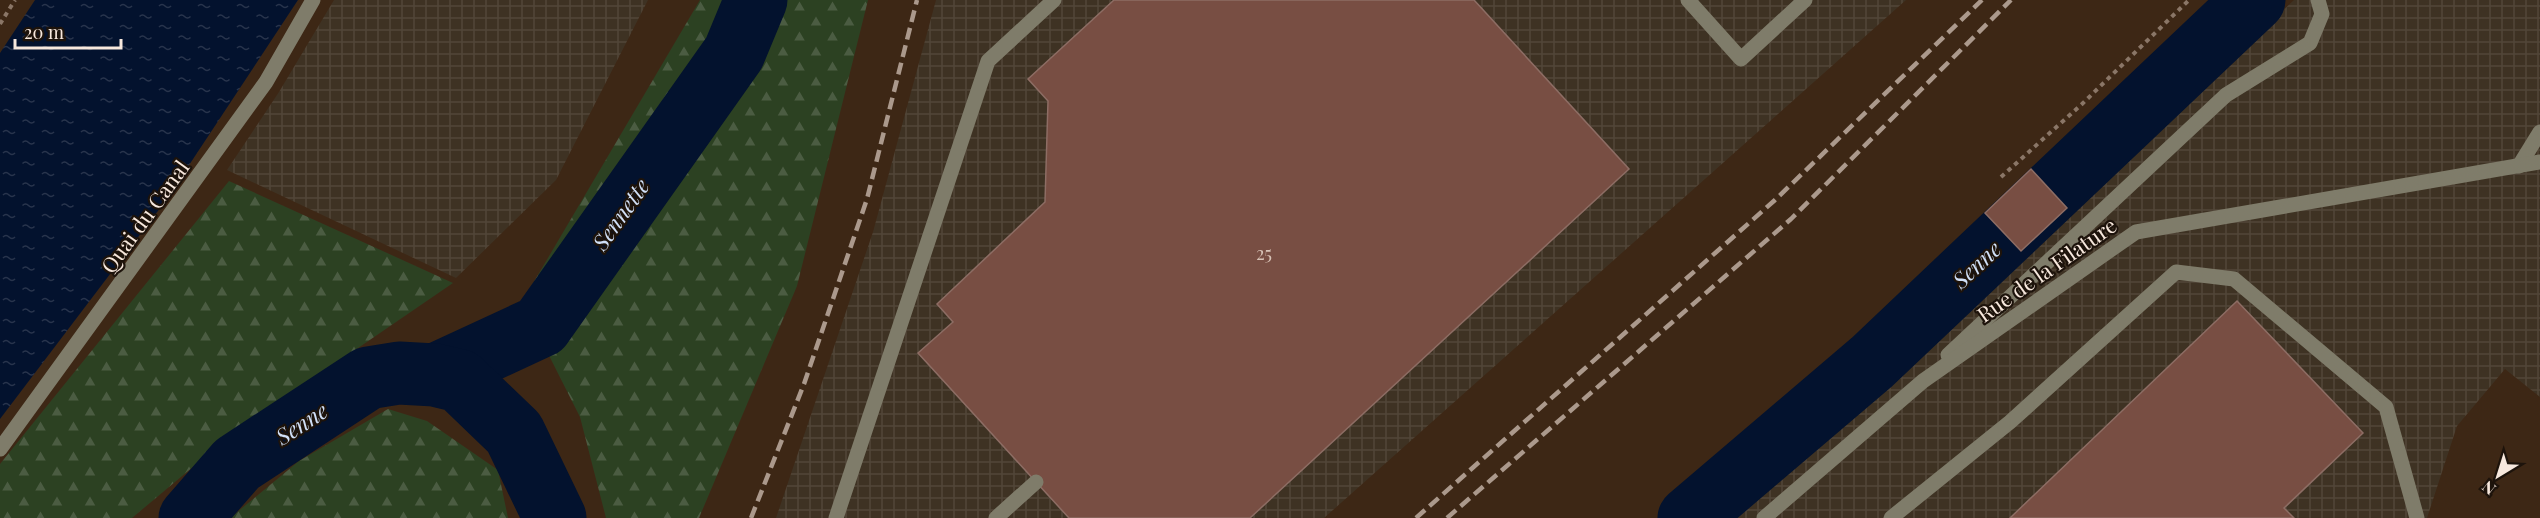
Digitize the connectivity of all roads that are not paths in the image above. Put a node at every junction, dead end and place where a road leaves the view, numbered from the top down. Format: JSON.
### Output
{"nodes":[{"id":1,"x":313,"y":0,"type":"edge"},
{"id":2,"x":1053,"y":0,"type":"edge"},
{"id":3,"x":1688,"y":0,"type":"edge"},
{"id":4,"x":1805,"y":0,"type":"edge"},
{"id":5,"x":2318,"y":0,"type":"edge"},
{"id":6,"x":2540,"y":132,"type":"edge"},
{"id":7,"x":2540,"y":162,"type":"edge"},
{"id":8,"x":2519,"y":166,"type":"junction"},
{"id":9,"x":1923,"y":381,"type":"junction"},
{"id":10,"x":0,"y":449,"type":"edge"},
{"id":11,"x":1036,"y":482,"type":"dead end"},
{"id":12,"x":836,"y":518,"type":"edge"},
{"id":13,"x":996,"y":518,"type":"edge"},
{"id":14,"x":1764,"y":518,"type":"edge"},
{"id":15,"x":1891,"y":518,"type":"edge"},
{"id":16,"x":2417,"y":518,"type":"edge"}],
"edges":[{"from":1,"to":10,"type":"street","name":"Quai du Canal"},
{"from":2,"to":12,"type":"street"},
{"from":3,"to":4,"type":"street"},
{"from":5,"to":9,"type":"street"},
{"from":6,"to":8,"type":"street"},
{"from":7,"to":8,"type":"street","name":"Rue de la Filature"},
{"from":8,"to":9,"type":"street","name":"Rue de la Filature"},
{"from":9,"to":14,"type":"street","name":"Rue de la Filature"},
{"from":11,"to":13,"type":"street"},
{"from":15,"to":16,"type":"street"}]}
